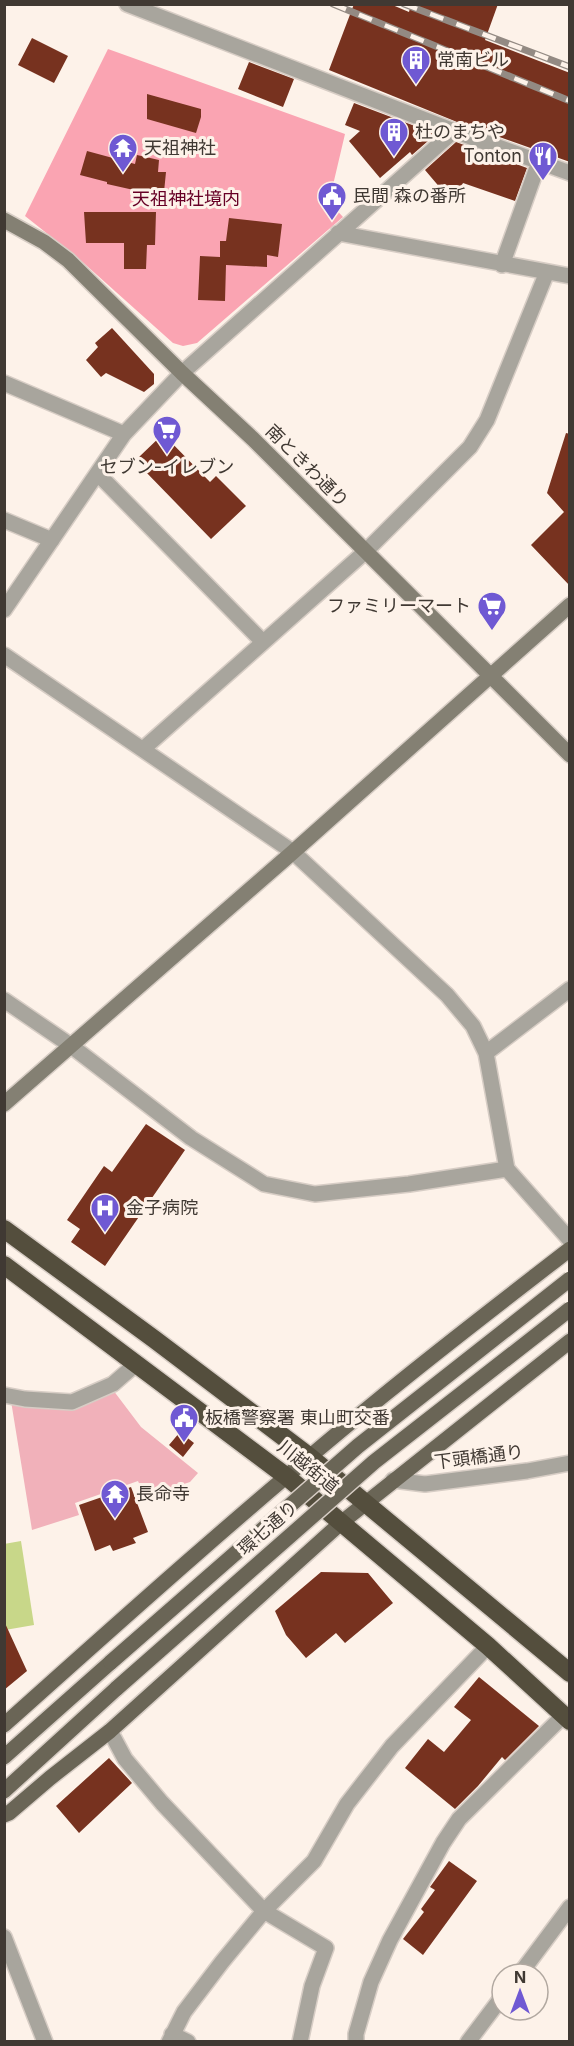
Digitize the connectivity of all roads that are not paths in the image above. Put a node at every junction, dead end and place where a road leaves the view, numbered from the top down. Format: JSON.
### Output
{"nodes":[{"id":1,"x":127,"y":4,"type":"edge"},
{"id":2,"x":454,"y":131,"type":"junction"},
{"id":3,"x":539,"y":162,"type":"junction"},
{"id":4,"x":570,"y":173,"type":"edge"},
{"id":5,"x":4,"y":220,"type":"edge"},
{"id":6,"x":338,"y":233,"type":"junction"},
{"id":7,"x":502,"y":265,"type":"junction"},
{"id":8,"x":547,"y":272,"type":"junction"},
{"id":9,"x":570,"y":276,"type":"edge"},
{"id":10,"x":182,"y":373,"type":"junction"},
{"id":11,"x":4,"y":383,"type":"edge"},
{"id":12,"x":124,"y":435,"type":"junction"},
{"id":13,"x":98,"y":474,"type":"junction"},
{"id":14,"x":4,"y":520,"type":"edge"},
{"id":15,"x":52,"y":540,"type":"junction"},
{"id":16,"x":366,"y":551,"type":"junction"},
{"id":17,"x":570,"y":605,"type":"edge"},
{"id":18,"x":4,"y":610,"type":"edge"},
{"id":19,"x":263,"y":642,"type":"junction"},
{"id":20,"x":4,"y":654,"type":"edge"},
{"id":21,"x":490,"y":675,"type":"junction"},
{"id":22,"x":143,"y":749,"type":"junction"},
{"id":23,"x":570,"y":755,"type":"edge"},
{"id":24,"x":293,"y":852,"type":"junction"},
{"id":25,"x":570,"y":989,"type":"edge"},
{"id":26,"x":4,"y":1000,"type":"edge"},
{"id":27,"x":70,"y":1045,"type":"junction"},
{"id":28,"x":486,"y":1053,"type":"junction"},
{"id":29,"x":4,"y":1104,"type":"edge"},
{"id":30,"x":507,"y":1169,"type":"junction"},
{"id":31,"x":4,"y":1228,"type":"edge"},
{"id":32,"x":570,"y":1240,"type":"edge"},
{"id":33,"x":570,"y":1249,"type":"edge"},
{"id":34,"x":4,"y":1265,"type":"edge"},
{"id":35,"x":570,"y":1280,"type":"edge"},
{"id":36,"x":570,"y":1309,"type":"edge"},
{"id":37,"x":570,"y":1341,"type":"edge"},
{"id":38,"x":136,"y":1364,"type":"junction"},
{"id":39,"x":4,"y":1395,"type":"edge"},
{"id":40,"x":310,"y":1457,"type":"junction"},
{"id":41,"x":570,"y":1463,"type":"edge"},
{"id":42,"x":287,"y":1477,"type":"junction"},
{"id":43,"x":393,"y":1480,"type":"junction"},
{"id":44,"x":366,"y":1502,"type":"junction"},
{"id":45,"x":342,"y":1522,"type":"junction"},
{"id":46,"x":488,"y":1646,"type":"junction"},
{"id":47,"x":570,"y":1673,"type":"edge"},
{"id":48,"x":566,"y":1718,"type":"edge"},
{"id":49,"x":4,"y":1725,"type":"edge"},
{"id":50,"x":110,"y":1731,"type":"junction"},
{"id":51,"x":4,"y":1757,"type":"edge"},
{"id":52,"x":4,"y":1791,"type":"edge"},
{"id":53,"x":4,"y":1815,"type":"edge"},
{"id":54,"x":570,"y":1907,"type":"edge"},
{"id":55,"x":264,"y":1911,"type":"junction"},
{"id":56,"x":4,"y":1937,"type":"edge"},
{"id":57,"x":529,"y":1962,"type":"edge"},
{"id":58,"x":490,"y":2013,"type":"edge"},
{"id":59,"x":170,"y":2038,"type":"edge"},
{"id":60,"x":45,"y":2042,"type":"edge"},
{"id":61,"x":188,"y":2042,"type":"edge"},
{"id":62,"x":300,"y":2042,"type":"edge"},
{"id":63,"x":356,"y":2042,"type":"edge"},
{"id":64,"x":468,"y":2042,"type":"edge"}],
"edges":[{"from":1,"to":2,"type":"street"},
{"from":2,"to":3,"type":"street"},
{"from":2,"to":6,"type":"street"},
{"from":3,"to":4,"type":"street"},
{"from":3,"to":7,"type":"street"},
{"from":5,"to":10,"type":"street","name":"南ときわ通り"},
{"from":6,"to":7,"type":"street"},
{"from":6,"to":10,"type":"street"},
{"from":7,"to":8,"type":"street"},
{"from":8,"to":9,"type":"street"},
{"from":8,"to":16,"type":"street"},
{"from":10,"to":12,"type":"street"},
{"from":10,"to":16,"type":"street","name":"南ときわ通り"},
{"from":11,"to":12,"type":"street"},
{"from":12,"to":13,"type":"street"},
{"from":13,"to":15,"type":"street"},
{"from":13,"to":19,"type":"street"},
{"from":14,"to":15,"type":"street"},
{"from":15,"to":18,"type":"street"},
{"from":16,"to":19,"type":"street"},
{"from":16,"to":21,"type":"street","name":"南ときわ通り"},
{"from":17,"to":21,"type":"street"},
{"from":19,"to":22,"type":"street"},
{"from":20,"to":22,"type":"street"},
{"from":21,"to":23,"type":"street","name":"南ときわ通り"},
{"from":21,"to":24,"type":"street"},
{"from":22,"to":24,"type":"street"},
{"from":24,"to":27,"type":"street"},
{"from":24,"to":28,"type":"street"},
{"from":25,"to":28,"type":"street"},
{"from":26,"to":27,"type":"street"},
{"from":27,"to":29,"type":"street"},
{"from":27,"to":30,"type":"street"},
{"from":28,"to":30,"type":"street"},
{"from":30,"to":32,"type":"street"},
{"from":31,"to":40,"type":"highway","name":"川越街道"},
{"from":33,"to":40,"type":"main road"},
{"from":34,"to":38,"type":"highway","name":"川越街道"},
{"from":35,"to":51,"type":"main road","name":"環七通り","bridge":true},
{"from":36,"to":52,"type":"main road","name":"環七通り","bridge":true},
{"from":37,"to":43,"type":"main road"},
{"from":38,"to":39,"type":"street"},
{"from":38,"to":42,"type":"highway","name":"川越街道"},
{"from":40,"to":42,"type":"main road"},
{"from":40,"to":44,"type":"highway","name":"川越街道"},
{"from":41,"to":43,"type":"street","name":"下頭橋通り"},
{"from":42,"to":45,"type":"highway","name":"川越街道"},
{"from":42,"to":49,"type":"main road"},
{"from":43,"to":44,"type":"main road"},
{"from":44,"to":45,"type":"main road"},
{"from":44,"to":47,"type":"highway","name":"川越街道"},
{"from":45,"to":46,"type":"highway","name":"川越街道"},
{"from":45,"to":50,"type":"main road"},
{"from":46,"to":48,"type":"highway","name":"川越街道"},
{"from":46,"to":55,"type":"street"},
{"from":48,"to":63,"type":"street"},
{"from":50,"to":53,"type":"main road"},
{"from":50,"to":55,"type":"street"},
{"from":54,"to":57,"type":"street"},
{"from":55,"to":59,"type":"street"},
{"from":55,"to":62,"type":"street"},
{"from":56,"to":60,"type":"street"},
{"from":58,"to":64,"type":"street"},
{"from":59,"to":61,"type":"street"}]}
